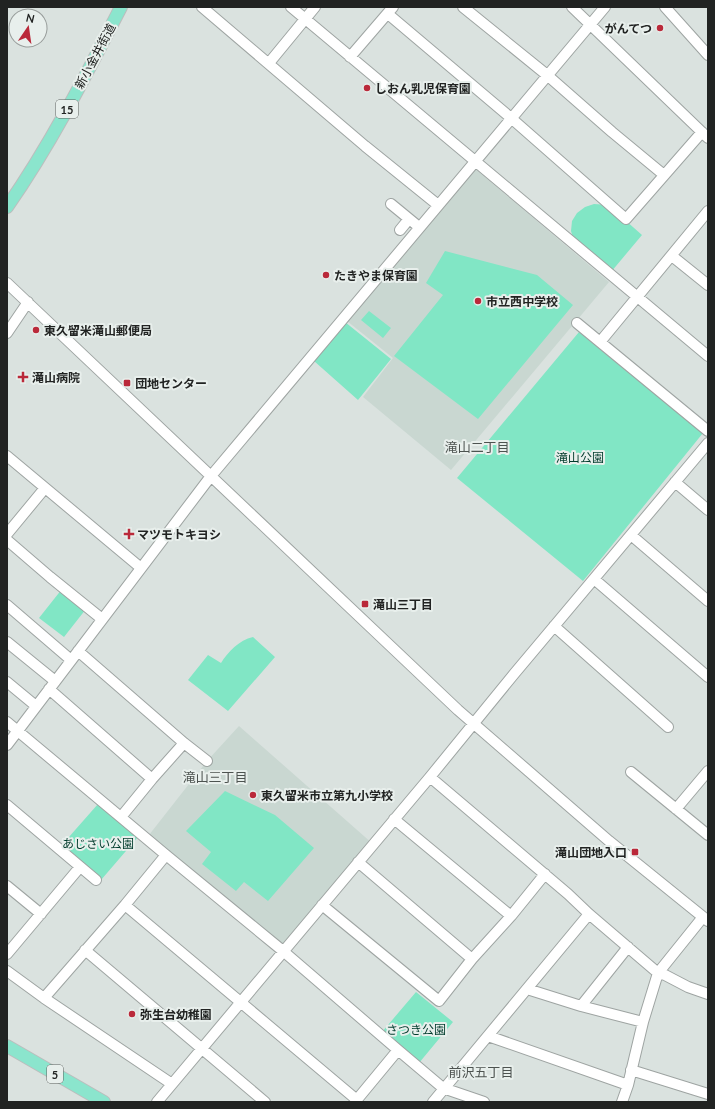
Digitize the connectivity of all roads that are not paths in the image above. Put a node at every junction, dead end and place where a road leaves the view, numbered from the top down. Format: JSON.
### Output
{"nodes":[{"id":1,"x":120,"y":7,"type":"edge"},
{"id":2,"x":202,"y":7,"type":"edge"},
{"id":3,"x":291,"y":7,"type":"edge"},
{"id":4,"x":315,"y":7,"type":"edge"},
{"id":5,"x":463,"y":7,"type":"edge"},
{"id":6,"x":572,"y":7,"type":"edge"},
{"id":7,"x":605,"y":7,"type":"edge"},
{"id":8,"x":665,"y":7,"type":"edge"},
{"id":9,"x":390,"y":10,"type":"edge"},
{"id":10,"x":305,"y":19,"type":"junction"},
{"id":11,"x":591,"y":24,"type":"junction"},
{"id":12,"x":708,"y":55,"type":"edge"},
{"id":13,"x":350,"y":57,"type":"junction"},
{"id":14,"x":269,"y":63,"type":"junction"},
{"id":15,"x":547,"y":75,"type":"junction"},
{"id":16,"x":511,"y":118,"type":"junction"},
{"id":17,"x":705,"y":135,"type":"edge"},
{"id":18,"x":476,"y":161,"type":"junction"},
{"id":19,"x":664,"y":175,"type":"junction"},
{"id":20,"x":391,"y":204,"type":"dead end"},
{"id":21,"x":438,"y":205,"type":"junction"},
{"id":22,"x":7,"y":207,"type":"edge"},
{"id":23,"x":708,"y":211,"type":"edge"},
{"id":24,"x":409,"y":219,"type":"junction"},
{"id":25,"x":419,"y":227,"type":"junction"},
{"id":26,"x":400,"y":230,"type":"dead end"},
{"id":27,"x":672,"y":256,"type":"junction"},
{"id":28,"x":7,"y":283,"type":"edge"},
{"id":29,"x":708,"y":285,"type":"edge"},
{"id":30,"x":638,"y":296,"type":"junction"},
{"id":31,"x":28,"y":302,"type":"junction"},
{"id":32,"x":577,"y":323,"type":"dead end"},
{"id":33,"x":7,"y":333,"type":"edge"},
{"id":34,"x":600,"y":342,"type":"junction"},
{"id":35,"x":708,"y":356,"type":"edge"},
{"id":36,"x":708,"y":431,"type":"edge"},
{"id":37,"x":708,"y":443,"type":"edge"},
{"id":38,"x":7,"y":456,"type":"edge"},
{"id":39,"x":211,"y":476,"type":"junction"},
{"id":40,"x":675,"y":482,"type":"junction"},
{"id":41,"x":45,"y":488,"type":"junction"},
{"id":42,"x":708,"y":510,"type":"edge"},
{"id":43,"x":7,"y":534,"type":"edge"},
{"id":44,"x":631,"y":535,"type":"junction"},
{"id":45,"x":7,"y":540,"type":"edge"},
{"id":46,"x":141,"y":568,"type":"junction"},
{"id":47,"x":594,"y":579,"type":"junction"},
{"id":48,"x":708,"y":601,"type":"edge"},
{"id":49,"x":7,"y":605,"type":"edge"},
{"id":50,"x":102,"y":619,"type":"junction"},
{"id":51,"x":554,"y":626,"type":"junction"},
{"id":52,"x":7,"y":642,"type":"edge"},
{"id":53,"x":78,"y":652,"type":"junction"},
{"id":54,"x":71,"y":660,"type":"junction"},
{"id":55,"x":708,"y":677,"type":"edge"},
{"id":56,"x":7,"y":682,"type":"edge"},
{"id":57,"x":52,"y":685,"type":"junction"},
{"id":58,"x":36,"y":706,"type":"junction"},
{"id":59,"x":7,"y":722,"type":"edge"},
{"id":60,"x":473,"y":724,"type":"junction"},
{"id":61,"x":668,"y":727,"type":"dead end"},
{"id":62,"x":18,"y":731,"type":"junction"},
{"id":63,"x":184,"y":743,"type":"junction"},
{"id":64,"x":7,"y":745,"type":"edge"},
{"id":65,"x":207,"y":761,"type":"dead end"},
{"id":66,"x":708,"y":771,"type":"edge"},
{"id":67,"x":631,"y":772,"type":"dead end"},
{"id":68,"x":430,"y":777,"type":"junction"},
{"id":69,"x":152,"y":779,"type":"junction"},
{"id":70,"x":7,"y":805,"type":"edge"},
{"id":71,"x":676,"y":809,"type":"junction"},
{"id":72,"x":121,"y":817,"type":"junction"},
{"id":73,"x":394,"y":819,"type":"junction"},
{"id":74,"x":708,"y":835,"type":"edge"},
{"id":75,"x":166,"y":855,"type":"junction"},
{"id":76,"x":358,"y":862,"type":"junction"},
{"id":77,"x":80,"y":867,"type":"junction"},
{"id":78,"x":545,"y":874,"type":"junction"},
{"id":79,"x":96,"y":880,"type":"dead end"},
{"id":80,"x":7,"y":886,"type":"edge"},
{"id":81,"x":124,"y":905,"type":"junction"},
{"id":82,"x":322,"y":905,"type":"junction"},
{"id":83,"x":41,"y":914,"type":"junction"},
{"id":84,"x":589,"y":914,"type":"junction"},
{"id":85,"x":511,"y":916,"type":"junction"},
{"id":86,"x":706,"y":919,"type":"edge"},
{"id":87,"x":628,"y":947,"type":"junction"},
{"id":88,"x":85,"y":950,"type":"junction"},
{"id":89,"x":283,"y":951,"type":"junction"},
{"id":90,"x":7,"y":954,"type":"edge"},
{"id":91,"x":472,"y":959,"type":"junction"},
{"id":92,"x":7,"y":971,"type":"edge"},
{"id":93,"x":658,"y":973,"type":"junction"},
{"id":94,"x":527,"y":989,"type":"junction"},
{"id":95,"x":708,"y":994,"type":"edge"},
{"id":96,"x":44,"y":998,"type":"junction"},
{"id":97,"x":241,"y":1002,"type":"junction"},
{"id":98,"x":582,"y":1006,"type":"junction"},
{"id":99,"x":643,"y":1022,"type":"junction"},
{"id":100,"x":488,"y":1036,"type":"junction"},
{"id":101,"x":7,"y":1046,"type":"edge"},
{"id":102,"x":202,"y":1049,"type":"junction"},
{"id":103,"x":398,"y":1050,"type":"junction"},
{"id":104,"x":631,"y":1070,"type":"junction"},
{"id":105,"x":172,"y":1084,"type":"junction"},
{"id":106,"x":628,"y":1085,"type":"junction"},
{"id":107,"x":444,"y":1088,"type":"junction"},
{"id":108,"x":708,"y":1094,"type":"edge"},
{"id":109,"x":356,"y":1101,"type":"edge"},
{"id":110,"x":102,"y":1102,"type":"edge"},
{"id":111,"x":157,"y":1102,"type":"edge"},
{"id":112,"x":265,"y":1102,"type":"edge"},
{"id":113,"x":433,"y":1102,"type":"edge"},
{"id":114,"x":484,"y":1102,"type":"edge"},
{"id":115,"x":622,"y":1102,"type":"edge"}],
"edges":[{"from":1,"to":22,"type":"main road","name":"新小金井街道","number":"15"},
{"from":2,"to":14,"type":"street"},
{"from":3,"to":10,"type":"street"},
{"from":4,"to":10,"type":"street"},
{"from":5,"to":15,"type":"street"},
{"from":6,"to":11,"type":"street"},
{"from":7,"to":11,"type":"street"},
{"from":8,"to":12,"type":"street"},
{"from":9,"to":13,"type":"street"},
{"from":9,"to":16,"type":"street"},
{"from":10,"to":13,"type":"street"},
{"from":10,"to":14,"type":"street"},
{"from":11,"to":15,"type":"street"},
{"from":11,"to":17,"type":"street"},
{"from":13,"to":18,"type":"street"},
{"from":14,"to":21,"type":"street"},
{"from":15,"to":16,"type":"street"},
{"from":15,"to":19,"type":"street"},
{"from":16,"to":18,"type":"street"},
{"from":16,"to":19,"type":"street"},
{"from":17,"to":19,"type":"street"},
{"from":18,"to":21,"type":"street"},
{"from":18,"to":30,"type":"street"},
{"from":20,"to":24,"type":"street"},
{"from":21,"to":25,"type":"street"},
{"from":23,"to":27,"type":"street"},
{"from":24,"to":25,"type":"street"},
{"from":24,"to":26,"type":"street"},
{"from":25,"to":39,"type":"street"},
{"from":27,"to":29,"type":"street"},
{"from":27,"to":30,"type":"street"},
{"from":28,"to":31,"type":"street"},
{"from":30,"to":34,"type":"street"},
{"from":30,"to":35,"type":"street"},
{"from":31,"to":33,"type":"street"},
{"from":31,"to":39,"type":"street"},
{"from":32,"to":34,"type":"street"},
{"from":34,"to":36,"type":"street"},
{"from":37,"to":40,"type":"street"},
{"from":38,"to":41,"type":"street"},
{"from":39,"to":46,"type":"street"},
{"from":39,"to":60,"type":"street"},
{"from":40,"to":42,"type":"street"},
{"from":40,"to":44,"type":"street"},
{"from":41,"to":43,"type":"street"},
{"from":41,"to":46,"type":"street"},
{"from":44,"to":47,"type":"street"},
{"from":44,"to":48,"type":"street"},
{"from":45,"to":50,"type":"street"},
{"from":46,"to":50,"type":"street"},
{"from":47,"to":51,"type":"street"},
{"from":47,"to":55,"type":"street"},
{"from":49,"to":54,"type":"street"},
{"from":50,"to":53,"type":"street"},
{"from":51,"to":60,"type":"street"},
{"from":51,"to":61,"type":"street"},
{"from":52,"to":57,"type":"street"},
{"from":53,"to":54,"type":"street"},
{"from":53,"to":63,"type":"street"},
{"from":54,"to":57,"type":"street"},
{"from":56,"to":58,"type":"street"},
{"from":57,"to":58,"type":"street"},
{"from":57,"to":69,"type":"street"},
{"from":58,"to":62,"type":"street"},
{"from":59,"to":62,"type":"street"},
{"from":60,"to":68,"type":"street"},
{"from":60,"to":86,"type":"street"},
{"from":62,"to":64,"type":"street"},
{"from":62,"to":72,"type":"street"},
{"from":63,"to":65,"type":"street"},
{"from":63,"to":69,"type":"street"},
{"from":66,"to":71,"type":"street"},
{"from":67,"to":71,"type":"street"},
{"from":68,"to":73,"type":"street"},
{"from":68,"to":78,"type":"street"},
{"from":69,"to":72,"type":"street"},
{"from":70,"to":77,"type":"street"},
{"from":71,"to":74,"type":"street"},
{"from":72,"to":75,"type":"street"},
{"from":73,"to":76,"type":"street"},
{"from":73,"to":85,"type":"street"},
{"from":75,"to":81,"type":"street"},
{"from":75,"to":89,"type":"street"},
{"from":76,"to":82,"type":"street"},
{"from":76,"to":91,"type":"street"},
{"from":77,"to":79,"type":"street"},
{"from":77,"to":83,"type":"street"},
{"from":78,"to":84,"type":"street"},
{"from":78,"to":85,"type":"street"},
{"from":80,"to":83,"type":"street"},
{"from":81,"to":88,"type":"street"},
{"from":81,"to":97,"type":"street"},
{"from":82,"to":89,"type":"street"},
{"from":82,"to":91,"type":"street"},
{"from":83,"to":90,"type":"street"},
{"from":84,"to":87,"type":"street"},
{"from":84,"to":94,"type":"street"},
{"from":85,"to":91,"type":"street"},
{"from":86,"to":93,"type":"street"},
{"from":87,"to":93,"type":"street"},
{"from":87,"to":98,"type":"street"},
{"from":88,"to":96,"type":"street"},
{"from":88,"to":102,"type":"street"},
{"from":89,"to":97,"type":"street"},
{"from":89,"to":103,"type":"street"},
{"from":92,"to":96,"type":"street"},
{"from":93,"to":95,"type":"street"},
{"from":93,"to":99,"type":"street"},
{"from":94,"to":98,"type":"street"},
{"from":94,"to":100,"type":"street"},
{"from":96,"to":105,"type":"street"},
{"from":97,"to":102,"type":"street"},
{"from":97,"to":109,"type":"street"},
{"from":98,"to":99,"type":"street"},
{"from":99,"to":104,"type":"street"},
{"from":100,"to":106,"type":"street"},
{"from":100,"to":107,"type":"street"},
{"from":101,"to":110,"type":"main road","number":"5"},
{"from":102,"to":105,"type":"street"},
{"from":102,"to":112,"type":"street"},
{"from":103,"to":107,"type":"street"},
{"from":103,"to":109,"type":"street"},
{"from":104,"to":106,"type":"street"},
{"from":104,"to":108,"type":"street"},
{"from":105,"to":111,"type":"street"},
{"from":106,"to":115,"type":"street"},
{"from":107,"to":113,"type":"street"},
{"from":107,"to":114,"type":"street"}]}
